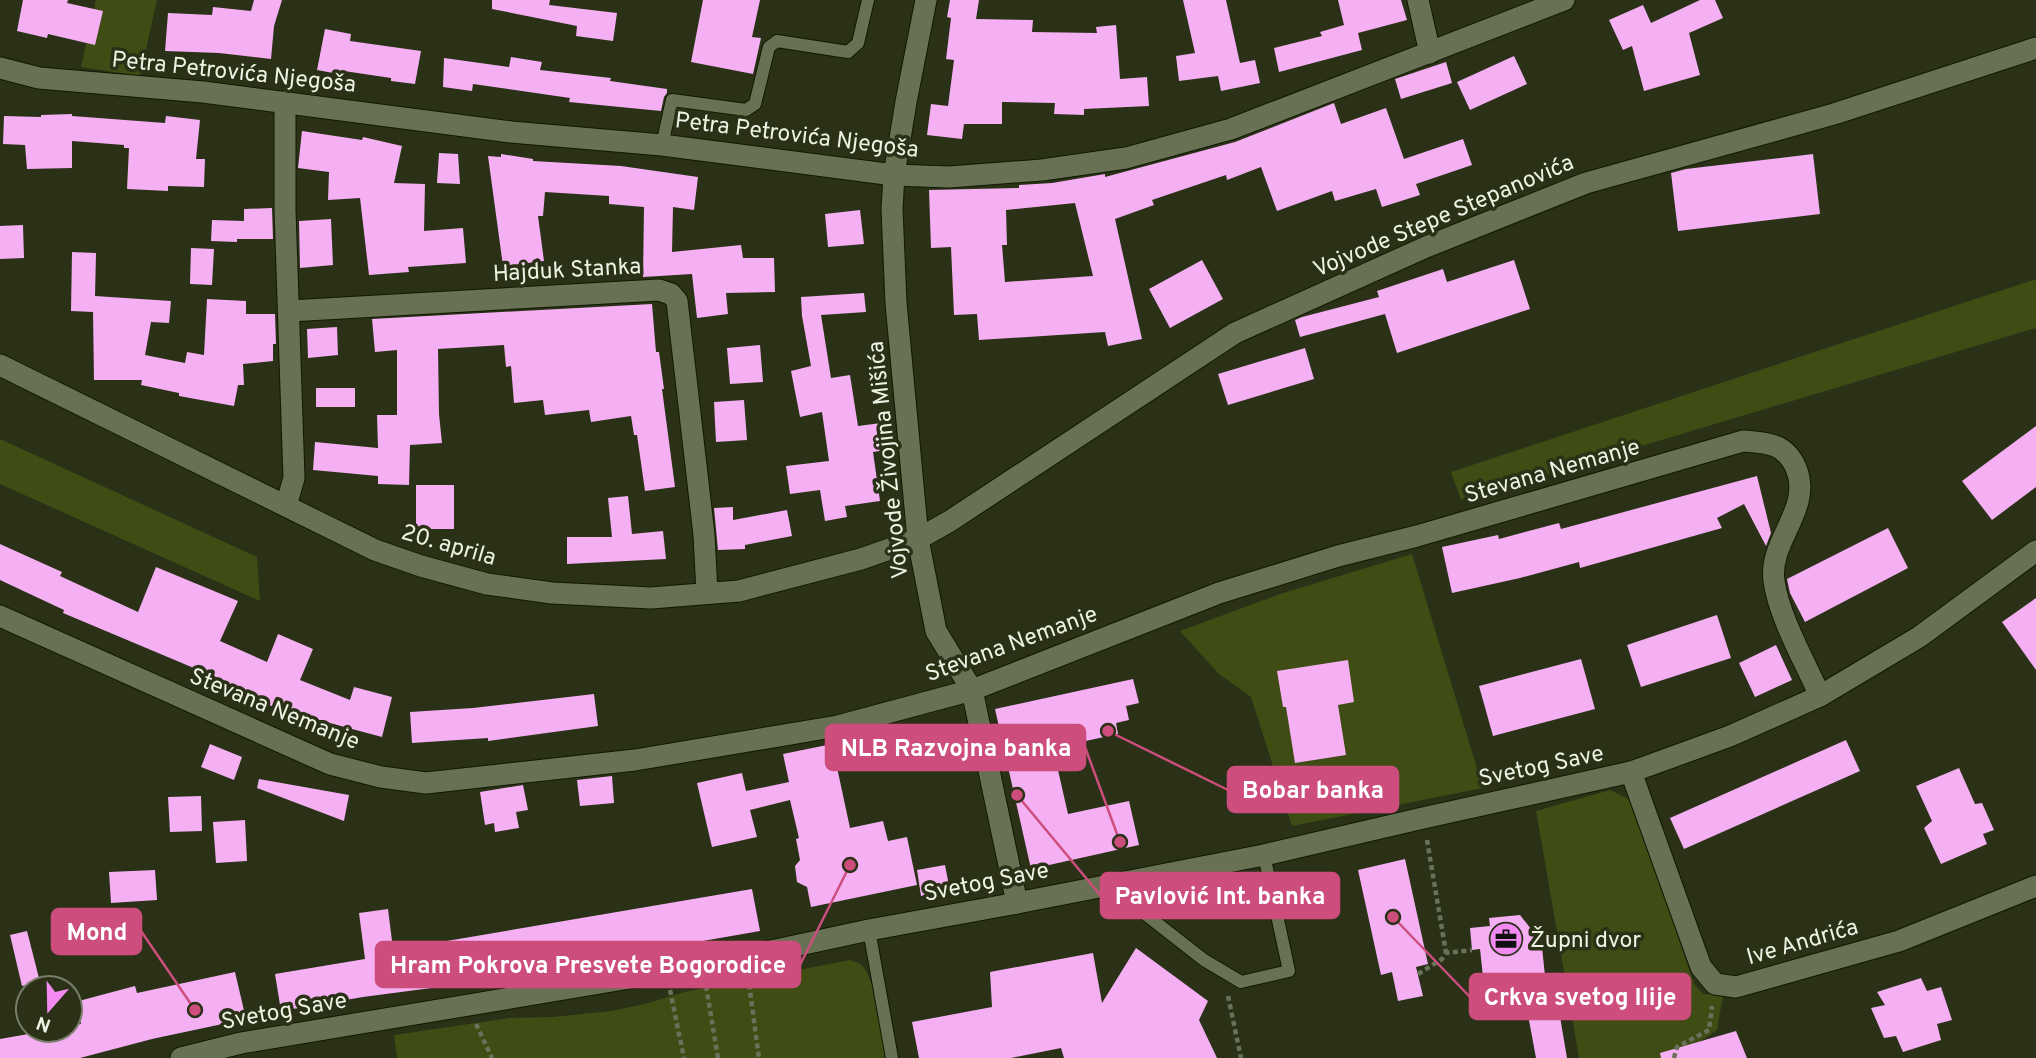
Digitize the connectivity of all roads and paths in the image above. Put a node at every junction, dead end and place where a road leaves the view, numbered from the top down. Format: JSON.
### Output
{"nodes":[{"id":1,"x":868,"y":0,"type":"edge"},
{"id":2,"x":926,"y":0,"type":"edge"},
{"id":3,"x":1418,"y":0,"type":"edge"},
{"id":4,"x":1564,"y":0,"type":"edge"},
{"id":5,"x":2036,"y":48,"type":"edge"},
{"id":6,"x":1430,"y":53,"type":"junction"},
{"id":7,"x":0,"y":68,"type":"edge"},
{"id":8,"x":285,"y":102,"type":"junction"},
{"id":9,"x":662,"y":145,"type":"junction"},
{"id":10,"x":894,"y":175,"type":"junction"},
{"id":11,"x":289,"y":311,"type":"junction"},
{"id":12,"x":0,"y":365,"type":"edge"},
{"id":13,"x":286,"y":506,"type":"junction"},
{"id":14,"x":918,"y":539,"type":"junction"},
{"id":15,"x":2036,"y":551,"type":"edge"},
{"id":16,"x":706,"y":593,"type":"junction"},
{"id":17,"x":0,"y":616,"type":"edge"},
{"id":18,"x":972,"y":690,"type":"junction"},
{"id":19,"x":1820,"y":696,"type":"junction"},
{"id":20,"x":1631,"y":772,"type":"junction"},
{"id":21,"x":1423,"y":818,"type":"junction"},
{"id":22,"x":1264,"y":855,"type":"junction"},
{"id":23,"x":1108,"y":885,"type":"junction"},
{"id":24,"x":2036,"y":886,"type":"edge"},
{"id":25,"x":1017,"y":903,"type":"junction"},
{"id":26,"x":869,"y":930,"type":"junction"},
{"id":27,"x":1472,"y":950,"type":"dead end"},
{"id":28,"x":1446,"y":953,"type":"junction"},
{"id":29,"x":746,"y":957,"type":"junction"},
{"id":30,"x":702,"y":966,"type":"junction"},
{"id":31,"x":1223,"y":971,"type":"junction"},
{"id":32,"x":666,"y":972,"type":"junction"},
{"id":33,"x":1418,"y":974,"type":"dead end"},
{"id":34,"x":1715,"y":984,"type":"junction"},
{"id":35,"x":467,"y":1005,"type":"junction"},
{"id":36,"x":209,"y":1055,"type":"edge"},
{"id":37,"x":181,"y":1058,"type":"edge"},
{"id":38,"x":492,"y":1058,"type":"edge"},
{"id":39,"x":684,"y":1058,"type":"edge"},
{"id":40,"x":718,"y":1058,"type":"edge"},
{"id":41,"x":759,"y":1058,"type":"edge"},
{"id":42,"x":892,"y":1058,"type":"edge"},
{"id":43,"x":1241,"y":1058,"type":"edge"},
{"id":44,"x":1674,"y":1058,"type":"edge"}],
"edges":[{"from":1,"to":9,"type":"lane"},
{"from":2,"to":10,"type":"street","name":"Vojvode Živojina Mišića"},
{"from":3,"to":6,"type":"street"},
{"from":4,"to":6,"type":"street","name":"Petra Petrovića Njegoša"},
{"from":5,"to":14,"type":"street","name":"Vojvode Stepe Stepanovića"},
{"from":6,"to":10,"type":"street","name":"Petra Petrovića Njegoša"},
{"from":7,"to":8,"type":"street","name":"Petra Petrovića Njegoša"},
{"from":8,"to":9,"type":"street","name":"Petra Petrovića Njegoša"},
{"from":8,"to":11,"type":"street"},
{"from":9,"to":10,"type":"street","name":"Petra Petrovića Njegoša"},
{"from":10,"to":14,"type":"street","name":"Vojvode Živojina Mišića"},
{"from":11,"to":13,"type":"street"},
{"from":11,"to":16,"type":"street","name":"Hajduk Stanka"},
{"from":12,"to":13,"type":"street","name":"20. aprila"},
{"from":13,"to":16,"type":"street","name":"20. aprila"},
{"from":14,"to":16,"type":"street","name":"20. aprila"},
{"from":14,"to":18,"type":"street","name":"Vojvode Živojina Mišića"},
{"from":15,"to":19,"type":"street","name":"Svetog Save"},
{"from":17,"to":18,"type":"street","name":"Stevana Nemanje"},
{"from":18,"to":19,"type":"street","name":"Stevana Nemanje"},
{"from":18,"to":25,"type":"street","name":"Vojvode Živojina Mišića"},
{"from":19,"to":20,"type":"street","name":"Svetog Save"},
{"from":20,"to":21,"type":"street","name":"Svetog Save"},
{"from":20,"to":34,"type":"street"},
{"from":21,"to":22,"type":"street","name":"Svetog Save"},
{"from":21,"to":28,"type":"path"},
{"from":22,"to":23,"type":"street","name":"Svetog Save"},
{"from":22,"to":31,"type":"lane"},
{"from":23,"to":25,"type":"street","name":"Svetog Save"},
{"from":23,"to":31,"type":"lane"},
{"from":24,"to":34,"type":"street","name":"Ive Andrića"},
{"from":25,"to":26,"type":"street","name":"Svetog Save"},
{"from":26,"to":29,"type":"street","name":"Svetog Save"},
{"from":26,"to":42,"type":"lane"},
{"from":27,"to":28,"type":"path"},
{"from":28,"to":33,"type":"path"},
{"from":29,"to":30,"type":"street","name":"Svetog Save"},
{"from":29,"to":41,"type":"path"},
{"from":30,"to":32,"type":"street","name":"Svetog Save"},
{"from":30,"to":40,"type":"path"},
{"from":31,"to":43,"type":"path"},
{"from":32,"to":35,"type":"street","name":"Svetog Save"},
{"from":32,"to":39,"type":"path"},
{"from":34,"to":44,"type":"path"},
{"from":35,"to":36,"type":"street","name":"Svetog Save"},
{"from":35,"to":38,"type":"path"},
{"from":36,"to":37,"type":"street","name":"Svetog Save"}]}
